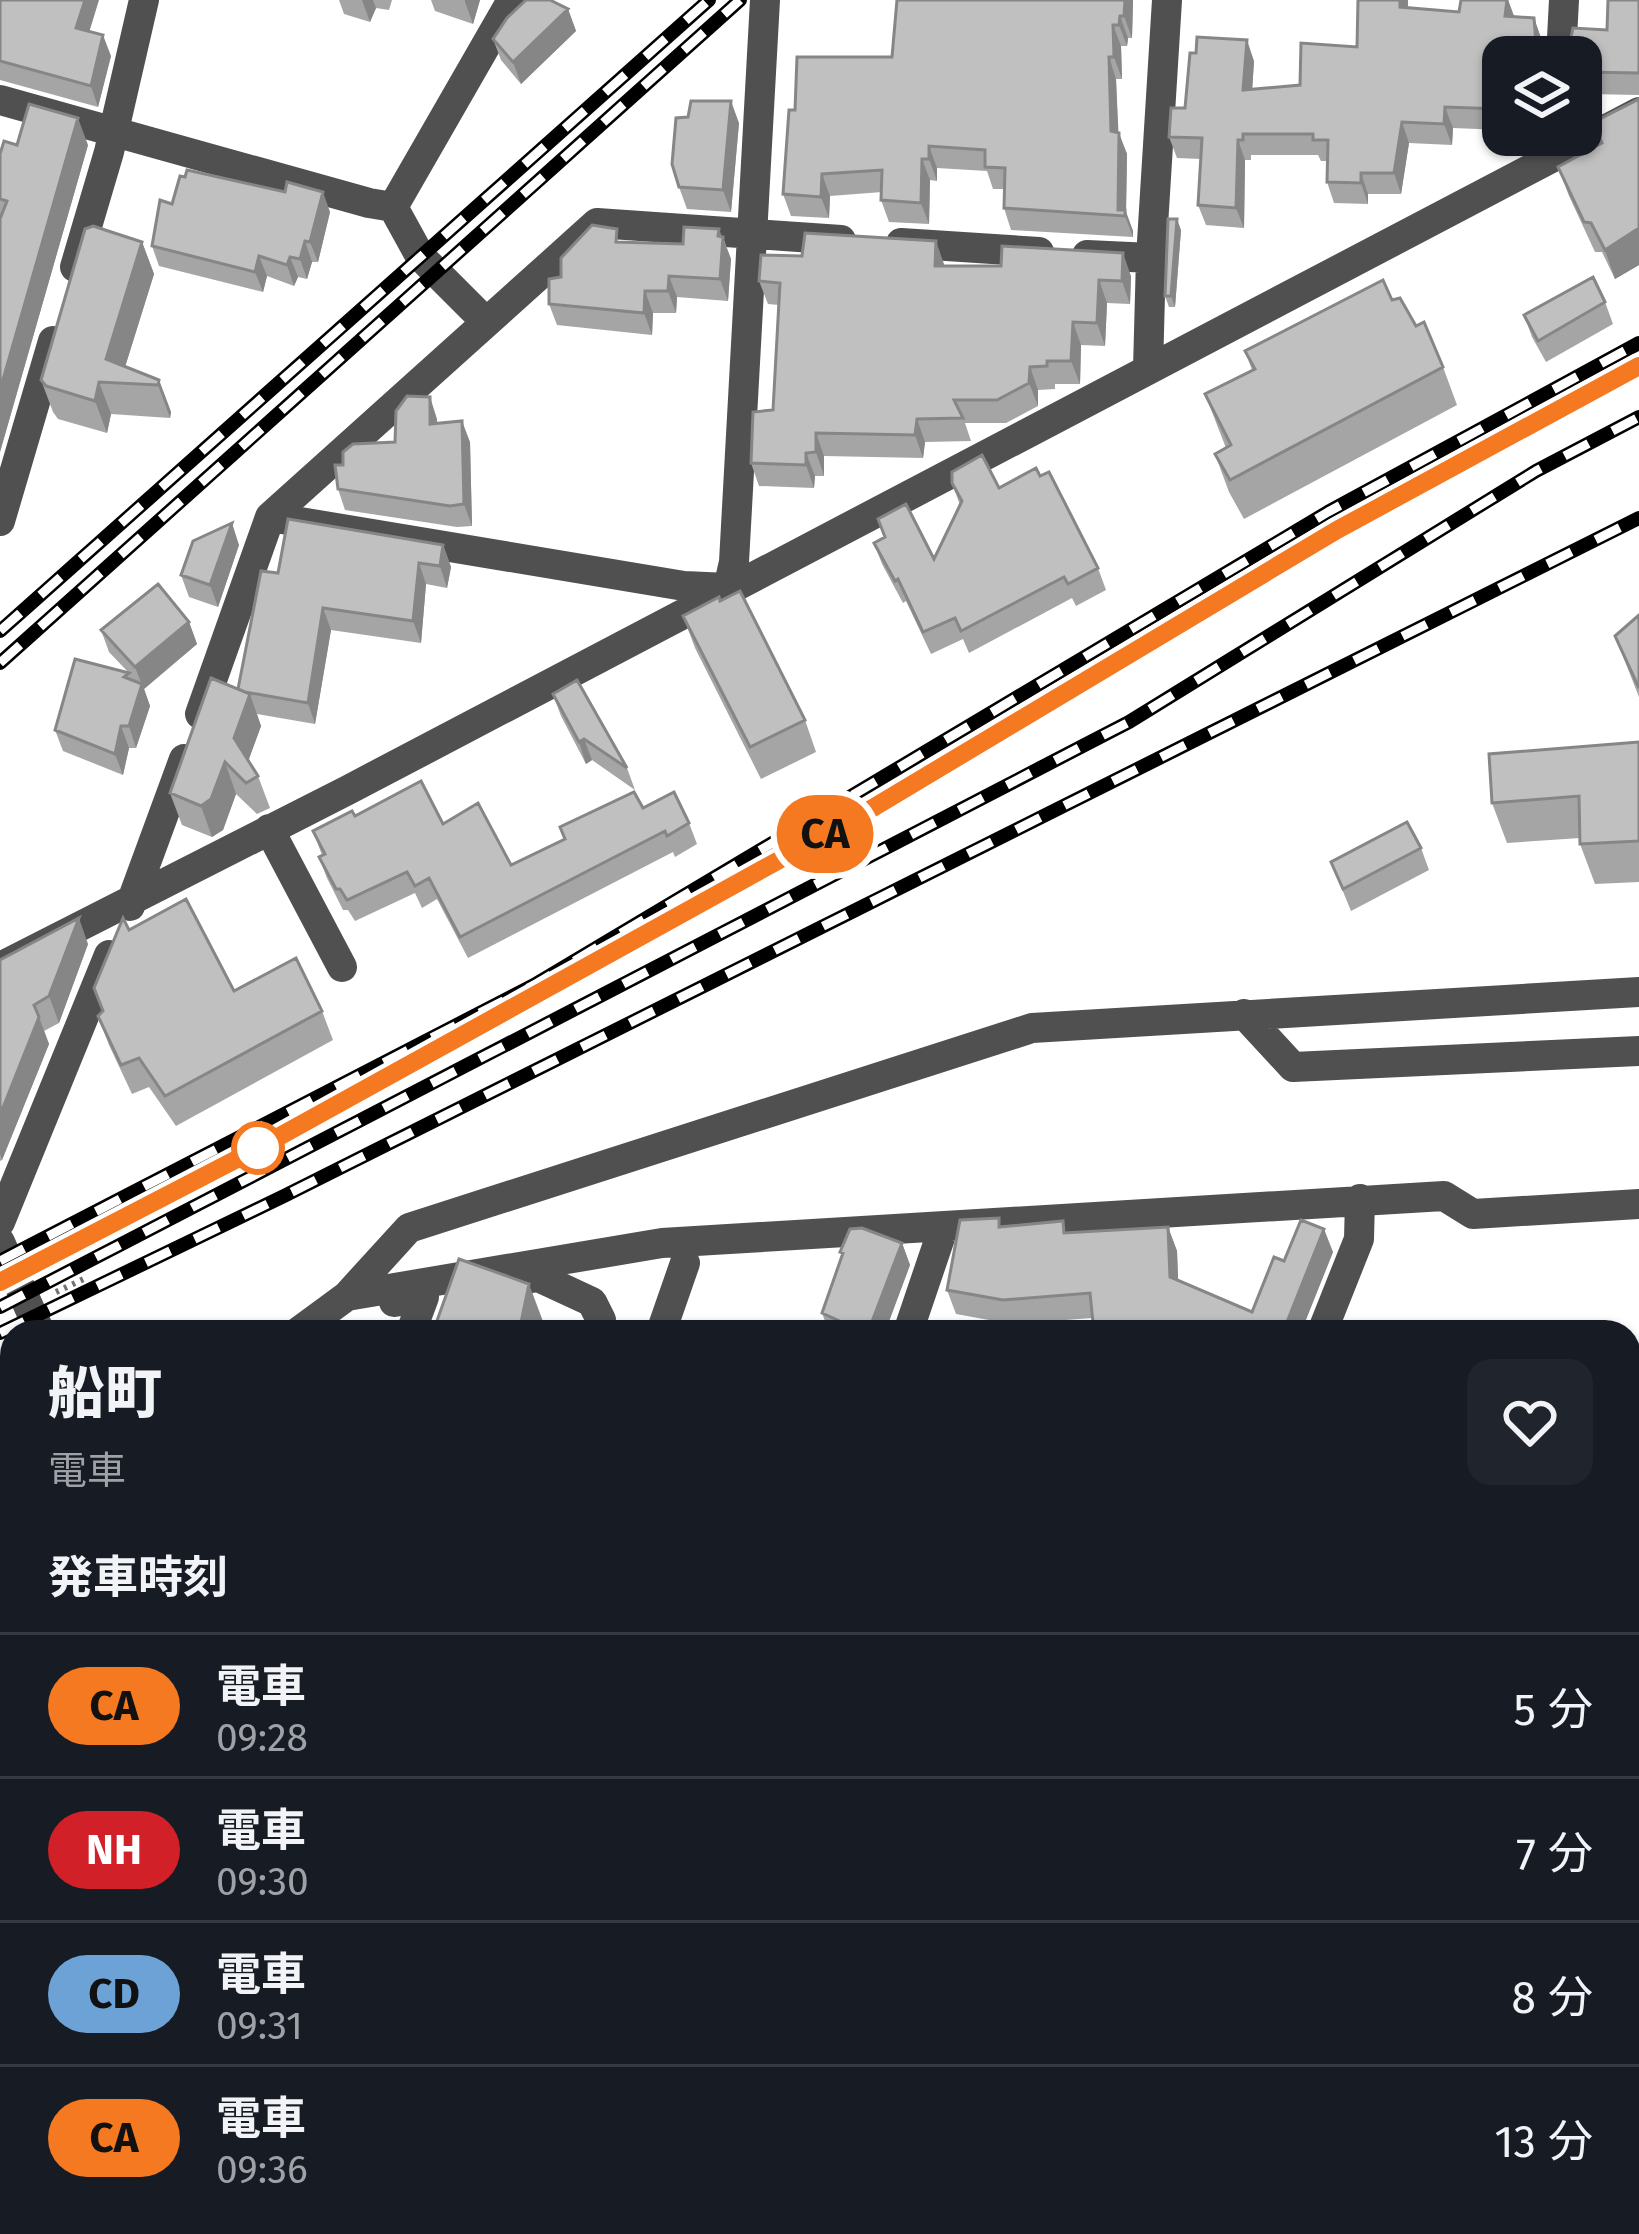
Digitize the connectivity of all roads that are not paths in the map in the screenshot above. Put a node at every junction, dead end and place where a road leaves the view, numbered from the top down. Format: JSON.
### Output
{"nodes":[{"id":1,"x":144,"y":0,"type":"edge"},
{"id":2,"x":512,"y":0,"type":"edge"},
{"id":3,"x":765,"y":0,"type":"edge"},
{"id":4,"x":1167,"y":0,"type":"edge"},
{"id":5,"x":1564,"y":0,"type":"edge"},
{"id":6,"x":1562,"y":36,"type":"edge"},
{"id":7,"x":0,"y":100,"type":"edge"},
{"id":8,"x":1639,"y":112,"type":"edge"},
{"id":9,"x":1602,"y":127,"type":"edge"},
{"id":10,"x":111,"y":133,"type":"junction"},
{"id":11,"x":1538,"y":156,"type":"edge"},
{"id":12,"x":393,"y":207,"type":"junction"},
{"id":13,"x":750,"y":235,"type":"junction"},
{"id":14,"x":1151,"y":258,"type":"junction"},
{"id":15,"x":485,"y":321,"type":"junction"},
{"id":16,"x":1148,"y":369,"type":"junction"},
{"id":17,"x":12,"y":436,"type":"edge"},
{"id":18,"x":269,"y":518,"type":"junction"},
{"id":19,"x":0,"y":520,"type":"edge"},
{"id":20,"x":728,"y":588,"type":"junction"},
{"id":21,"x":268,"y":830,"type":"junction"},
{"id":22,"x":133,"y":898,"type":"junction"},
{"id":23,"x":0,"y":967,"type":"edge"},
{"id":24,"x":342,"y":967,"type":"dead end"},
{"id":25,"x":1639,"y":992,"type":"edge"},
{"id":26,"x":1244,"y":1014,"type":"junction"},
{"id":27,"x":1639,"y":1051,"type":"edge"},
{"id":28,"x":1360,"y":1199,"type":"junction"},
{"id":29,"x":1639,"y":1204,"type":"edge"},
{"id":30,"x":0,"y":1222,"type":"edge"},
{"id":31,"x":944,"y":1226,"type":"junction"},
{"id":32,"x":0,"y":1242,"type":"edge"},
{"id":33,"x":685,"y":1263,"type":"dead end"},
{"id":34,"x":424,"y":1297,"type":"junction"},
{"id":35,"x":321,"y":1317,"type":"edge"},
{"id":36,"x":35,"y":1320,"type":"edge"},
{"id":37,"x":415,"y":1320,"type":"edge"},
{"id":38,"x":601,"y":1320,"type":"edge"},
{"id":39,"x":665,"y":1320,"type":"edge"},
{"id":40,"x":912,"y":1320,"type":"edge"},
{"id":41,"x":1327,"y":1320,"type":"edge"}],
"edges":[{"from":1,"to":10,"type":"street"},
{"from":2,"to":12,"type":"street"},
{"from":3,"to":13,"type":"street"},
{"from":4,"to":14,"type":"street"},
{"from":5,"to":6,"type":"street"},
{"from":7,"to":10,"type":"street"},
{"from":8,"to":9,"type":"street"},
{"from":10,"to":12,"type":"street"},
{"from":10,"to":17,"type":"street"},
{"from":11,"to":16,"type":"street"},
{"from":12,"to":15,"type":"street"},
{"from":13,"to":14,"type":"street"},
{"from":13,"to":15,"type":"street"},
{"from":13,"to":20,"type":"street"},
{"from":14,"to":16,"type":"street"},
{"from":15,"to":18,"type":"street"},
{"from":16,"to":20,"type":"street"},
{"from":17,"to":19,"type":"street"},
{"from":18,"to":20,"type":"street"},
{"from":18,"to":22,"type":"street"},
{"from":20,"to":21,"type":"street"},
{"from":21,"to":22,"type":"street"},
{"from":21,"to":24,"type":"street"},
{"from":22,"to":23,"type":"street"},
{"from":22,"to":30,"type":"street"},
{"from":25,"to":26,"type":"street"},
{"from":26,"to":27,"type":"street"},
{"from":26,"to":35,"type":"street"},
{"from":28,"to":29,"type":"street"},
{"from":28,"to":31,"type":"street"},
{"from":28,"to":41,"type":"street"},
{"from":31,"to":35,"type":"street"},
{"from":31,"to":40,"type":"street"},
{"from":32,"to":36,"type":"street"},
{"from":33,"to":39,"type":"street"},
{"from":34,"to":35,"type":"street"},
{"from":34,"to":37,"type":"street"},
{"from":34,"to":38,"type":"street"}]}
